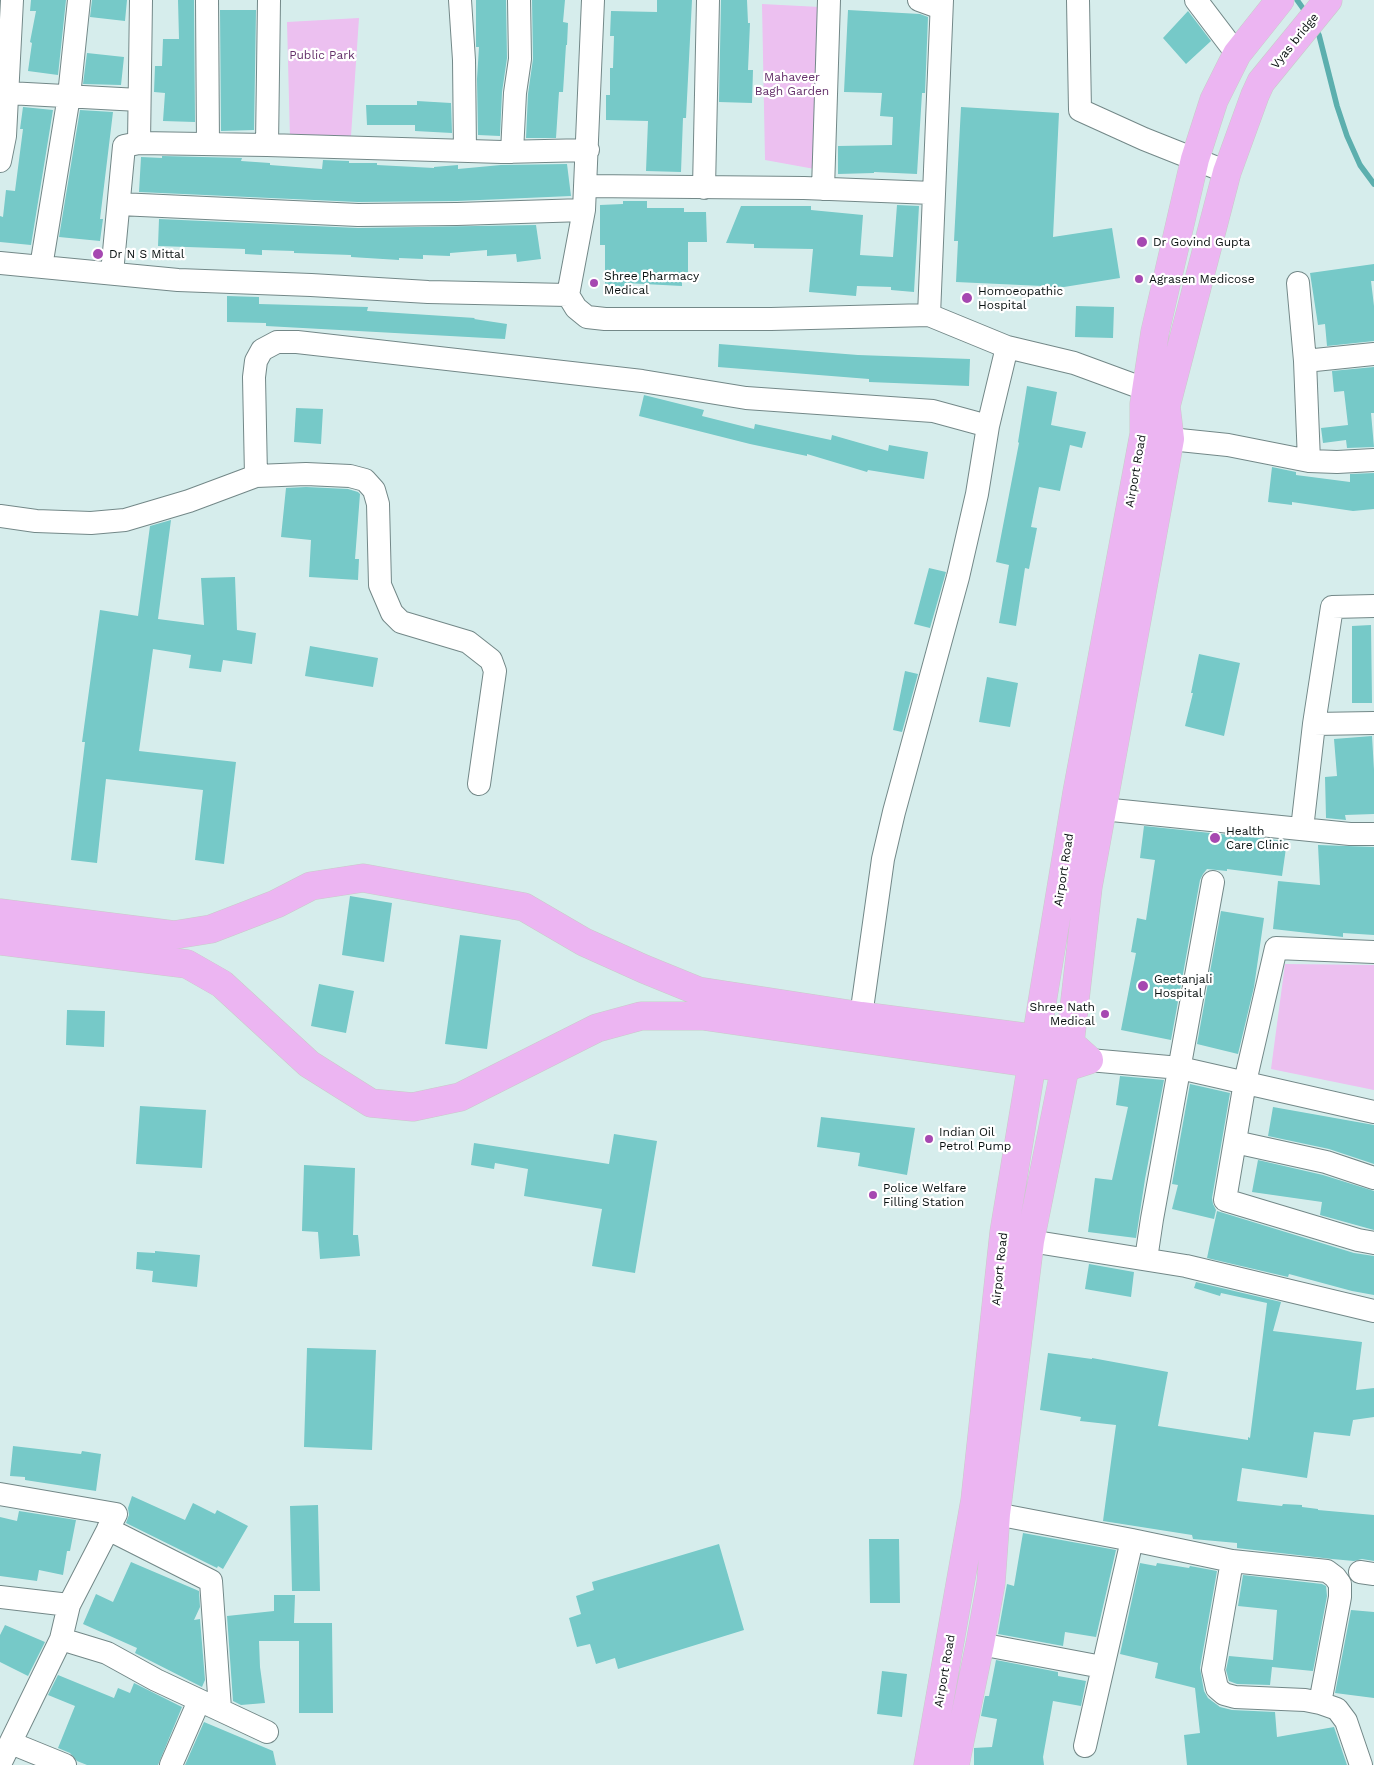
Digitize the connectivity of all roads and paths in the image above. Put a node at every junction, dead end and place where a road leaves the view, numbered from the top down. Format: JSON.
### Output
{"nodes":[{"id":1,"x":12,"y":0,"type":"edge"},
{"id":2,"x":79,"y":0,"type":"edge"},
{"id":3,"x":141,"y":0,"type":"edge"},
{"id":4,"x":207,"y":0,"type":"edge"},
{"id":5,"x":274,"y":0,"type":"edge"},
{"id":6,"x":460,"y":0,"type":"edge"},
{"id":7,"x":519,"y":0,"type":"edge"},
{"id":8,"x":593,"y":0,"type":"edge"},
{"id":9,"x":708,"y":0,"type":"edge"},
{"id":10,"x":829,"y":0,"type":"edge"},
{"id":11,"x":919,"y":0,"type":"edge"},
{"id":12,"x":1078,"y":0,"type":"edge"},
{"id":13,"x":1196,"y":0,"type":"edge"},
{"id":14,"x":1280,"y":0,"type":"edge"},
{"id":15,"x":1328,"y":0,"type":"edge"},
{"id":16,"x":941,"y":4,"type":"edge"},
{"id":17,"x":1239,"y":52,"type":"junction"},
{"id":18,"x":1261,"y":82,"type":"joint"},
{"id":19,"x":8,"y":92,"type":"junction"},
{"id":20,"x":69,"y":96,"type":"junction"},
{"id":21,"x":140,"y":100,"type":"junction"},
{"id":22,"x":139,"y":143,"type":"junction"},
{"id":23,"x":208,"y":144,"type":"junction"},
{"id":24,"x":268,"y":145,"type":"junction"},
{"id":25,"x":588,"y":150,"type":"junction"},
{"id":26,"x":465,"y":152,"type":"junction"},
{"id":27,"x":512,"y":152,"type":"junction"},
{"id":28,"x":1195,"y":159,"type":"junction"},
{"id":29,"x":0,"y":161,"type":"edge"},
{"id":30,"x":1227,"y":172,"type":"junction"},
{"id":31,"x":585,"y":186,"type":"junction"},
{"id":32,"x":704,"y":188,"type":"junction"},
{"id":33,"x":823,"y":189,"type":"junction"},
{"id":34,"x":933,"y":193,"type":"junction"},
{"id":35,"x":119,"y":204,"type":"junction"},
{"id":36,"x":584,"y":210,"type":"junction"},
{"id":37,"x":0,"y":263,"type":"edge"},
{"id":38,"x":41,"y":267,"type":"junction"},
{"id":39,"x":112,"y":273,"type":"junction"},
{"id":40,"x":1298,"y":283,"type":"dead end"},
{"id":41,"x":568,"y":295,"type":"junction"},
{"id":42,"x":929,"y":315,"type":"junction"},
{"id":43,"x":1007,"y":347,"type":"junction"},
{"id":44,"x":1374,"y":354,"type":"edge"},
{"id":45,"x":1305,"y":361,"type":"junction"},
{"id":46,"x":1157,"y":393,"type":"junction"},
{"id":47,"x":988,"y":426,"type":"junction"},
{"id":48,"x":1170,"y":439,"type":"junction"},
{"id":49,"x":1309,"y":460,"type":"junction"},
{"id":50,"x":1374,"y":460,"type":"edge"},
{"id":51,"x":256,"y":476,"type":"junction"},
{"id":52,"x":0,"y":516,"type":"edge"},
{"id":53,"x":1374,"y":606,"type":"edge"},
{"id":54,"x":1374,"y":723,"type":"edge"},
{"id":55,"x":1314,"y":724,"type":"junction"},
{"id":56,"x":479,"y":784,"type":"dead end"},
{"id":57,"x":1102,"y":809,"type":"junction"},
{"id":58,"x":1302,"y":829,"type":"junction"},
{"id":59,"x":1374,"y":834,"type":"edge"},
{"id":60,"x":1213,"y":882,"type":"dead end"},
{"id":61,"x":0,"y":913,"type":"edge"},
{"id":62,"x":0,"y":941,"type":"edge"},
{"id":63,"x":1374,"y":952,"type":"edge"},
{"id":64,"x":861,"y":1016,"type":"junction"},
{"id":65,"x":1034,"y":1052,"type":"junction"},
{"id":66,"x":1074,"y":1057,"type":"junction"},
{"id":67,"x":1180,"y":1068,"type":"junction"},
{"id":68,"x":1245,"y":1082,"type":"junction"},
{"id":69,"x":1374,"y":1112,"type":"edge"},
{"id":70,"x":1235,"y":1142,"type":"junction"},
{"id":71,"x":1374,"y":1178,"type":"edge"},
{"id":72,"x":1004,"y":1232,"type":"junction"},
{"id":73,"x":1030,"y":1241,"type":"junction"},
{"id":74,"x":1374,"y":1243,"type":"edge"},
{"id":75,"x":1146,"y":1259,"type":"junction"},
{"id":76,"x":1374,"y":1311,"type":"edge"},
{"id":77,"x":0,"y":1494,"type":"edge"},
{"id":78,"x":996,"y":1514,"type":"junction"},
{"id":79,"x":108,"y":1529,"type":"junction"},
{"id":80,"x":1132,"y":1540,"type":"junction"},
{"id":81,"x":1232,"y":1561,"type":"junction"},
{"id":82,"x":0,"y":1598,"type":"edge"},
{"id":83,"x":69,"y":1605,"type":"junction"},
{"id":84,"x":61,"y":1639,"type":"junction"},
{"id":85,"x":980,"y":1644,"type":"junction"},
{"id":86,"x":1102,"y":1667,"type":"junction"},
{"id":87,"x":199,"y":1701,"type":"junction"},
{"id":88,"x":1320,"y":1703,"type":"junction"},
{"id":89,"x":220,"y":1709,"type":"junction"},
{"id":90,"x":267,"y":1732,"type":"dead end"},
{"id":91,"x":11,"y":1744,"type":"junction"},
{"id":92,"x":1085,"y":1746,"type":"dead end"},
{"id":93,"x":0,"y":1764,"type":"edge"},
{"id":94,"x":65,"y":1765,"type":"edge"},
{"id":95,"x":171,"y":1765,"type":"edge"},
{"id":96,"x":928,"y":1765,"type":"edge"},
{"id":97,"x":955,"y":1765,"type":"edge"},
{"id":98,"x":1361,"y":1765,"type":"edge"}],
"edges":[{"from":1,"to":19,"type":"street"},
{"from":2,"to":20,"type":"street"},
{"from":3,"to":21,"type":"street"},
{"from":4,"to":23,"type":"street"},
{"from":5,"to":24,"type":"street"},
{"from":6,"to":26,"type":"street"},
{"from":7,"to":27,"type":"street"},
{"from":8,"to":25,"type":"street"},
{"from":9,"to":32,"type":"street"},
{"from":10,"to":33,"type":"street"},
{"from":11,"to":16,"type":"street"},
{"from":12,"to":28,"type":"street"},
{"from":13,"to":17,"type":"street"},
{"from":14,"to":17,"type":"main road","name":"Airport Road"},
{"from":15,"to":18,"type":"main road","name":"Vyas bridge"},
{"from":16,"to":34,"type":"street"},
{"from":17,"to":28,"type":"main road","name":"Airport Road"},
{"from":18,"to":30,"type":"main road","name":"Airport Road"},
{"from":19,"to":20,"type":"street"},
{"from":19,"to":29,"type":"street"},
{"from":20,"to":21,"type":"street"},
{"from":20,"to":38,"type":"street"},
{"from":21,"to":22,"type":"street"},
{"from":22,"to":23,"type":"street"},
{"from":22,"to":35,"type":"street"},
{"from":23,"to":24,"type":"street"},
{"from":24,"to":26,"type":"street"},
{"from":25,"to":27,"type":"street"},
{"from":25,"to":31,"type":"street"},
{"from":26,"to":27,"type":"street"},
{"from":28,"to":30,"type":"street"},
{"from":28,"to":46,"type":"main road","name":"Airport Road"},
{"from":30,"to":46,"type":"main road","name":"Airport Road"},
{"from":31,"to":32,"type":"street"},
{"from":31,"to":36,"type":"street"},
{"from":32,"to":33,"type":"street"},
{"from":33,"to":34,"type":"street"},
{"from":34,"to":42,"type":"street"},
{"from":35,"to":36,"type":"street"},
{"from":35,"to":39,"type":"street"},
{"from":36,"to":41,"type":"street"},
{"from":37,"to":38,"type":"street"},
{"from":38,"to":39,"type":"street"},
{"from":39,"to":41,"type":"street"},
{"from":40,"to":45,"type":"street"},
{"from":41,"to":42,"type":"street"},
{"from":42,"to":43,"type":"street"},
{"from":43,"to":46,"type":"street"},
{"from":43,"to":47,"type":"street"},
{"from":44,"to":45,"type":"street"},
{"from":45,"to":49,"type":"street"},
{"from":46,"to":48,"type":"main road","name":"Airport Road"},
{"from":46,"to":65,"type":"main road","name":"Airport Road"},
{"from":47,"to":51,"type":"street"},
{"from":47,"to":64,"type":"street"},
{"from":48,"to":49,"type":"street"},
{"from":48,"to":57,"type":"main road","name":"Airport Road"},
{"from":49,"to":50,"type":"street"},
{"from":51,"to":52,"type":"street"},
{"from":51,"to":56,"type":"street"},
{"from":53,"to":55,"type":"street"},
{"from":54,"to":55,"type":"street"},
{"from":55,"to":58,"type":"street"},
{"from":57,"to":58,"type":"street"},
{"from":57,"to":66,"type":"main road","name":"Airport Road"},
{"from":58,"to":59,"type":"street"},
{"from":60,"to":67,"type":"street"},
{"from":61,"to":64,"type":"main road"},
{"from":62,"to":65,"type":"main road"},
{"from":63,"to":68,"type":"street"},
{"from":64,"to":65,"type":"main road"},
{"from":65,"to":66,"type":"main road"},
{"from":65,"to":72,"type":"main road","name":"Airport Road"},
{"from":66,"to":67,"type":"street"},
{"from":66,"to":73,"type":"main road","name":"Airport Road"},
{"from":67,"to":68,"type":"street"},
{"from":67,"to":75,"type":"street"},
{"from":68,"to":69,"type":"street"},
{"from":68,"to":70,"type":"street"},
{"from":70,"to":71,"type":"street"},
{"from":70,"to":74,"type":"street"},
{"from":72,"to":73,"type":"street"},
{"from":72,"to":96,"type":"main road","name":"Airport Road"},
{"from":73,"to":75,"type":"street"},
{"from":73,"to":78,"type":"main road","name":"Airport Road"},
{"from":75,"to":76,"type":"street"},
{"from":77,"to":79,"type":"street"},
{"from":78,"to":80,"type":"street"},
{"from":78,"to":85,"type":"main road","name":"Airport Road"},
{"from":79,"to":83,"type":"street"},
{"from":79,"to":89,"type":"street"},
{"from":80,"to":81,"type":"street"},
{"from":80,"to":86,"type":"street"},
{"from":81,"to":88,"type":"street"},
{"from":81,"to":88,"type":"street"},
{"from":82,"to":83,"type":"street"},
{"from":83,"to":84,"type":"street"},
{"from":84,"to":87,"type":"street"},
{"from":84,"to":91,"type":"street"},
{"from":85,"to":86,"type":"street"},
{"from":85,"to":97,"type":"main road","name":"Airport Road"},
{"from":86,"to":92,"type":"street"},
{"from":87,"to":89,"type":"street"},
{"from":87,"to":95,"type":"street"},
{"from":88,"to":98,"type":"street"},
{"from":89,"to":90,"type":"street"},
{"from":91,"to":93,"type":"street"},
{"from":91,"to":94,"type":"street"}]}
